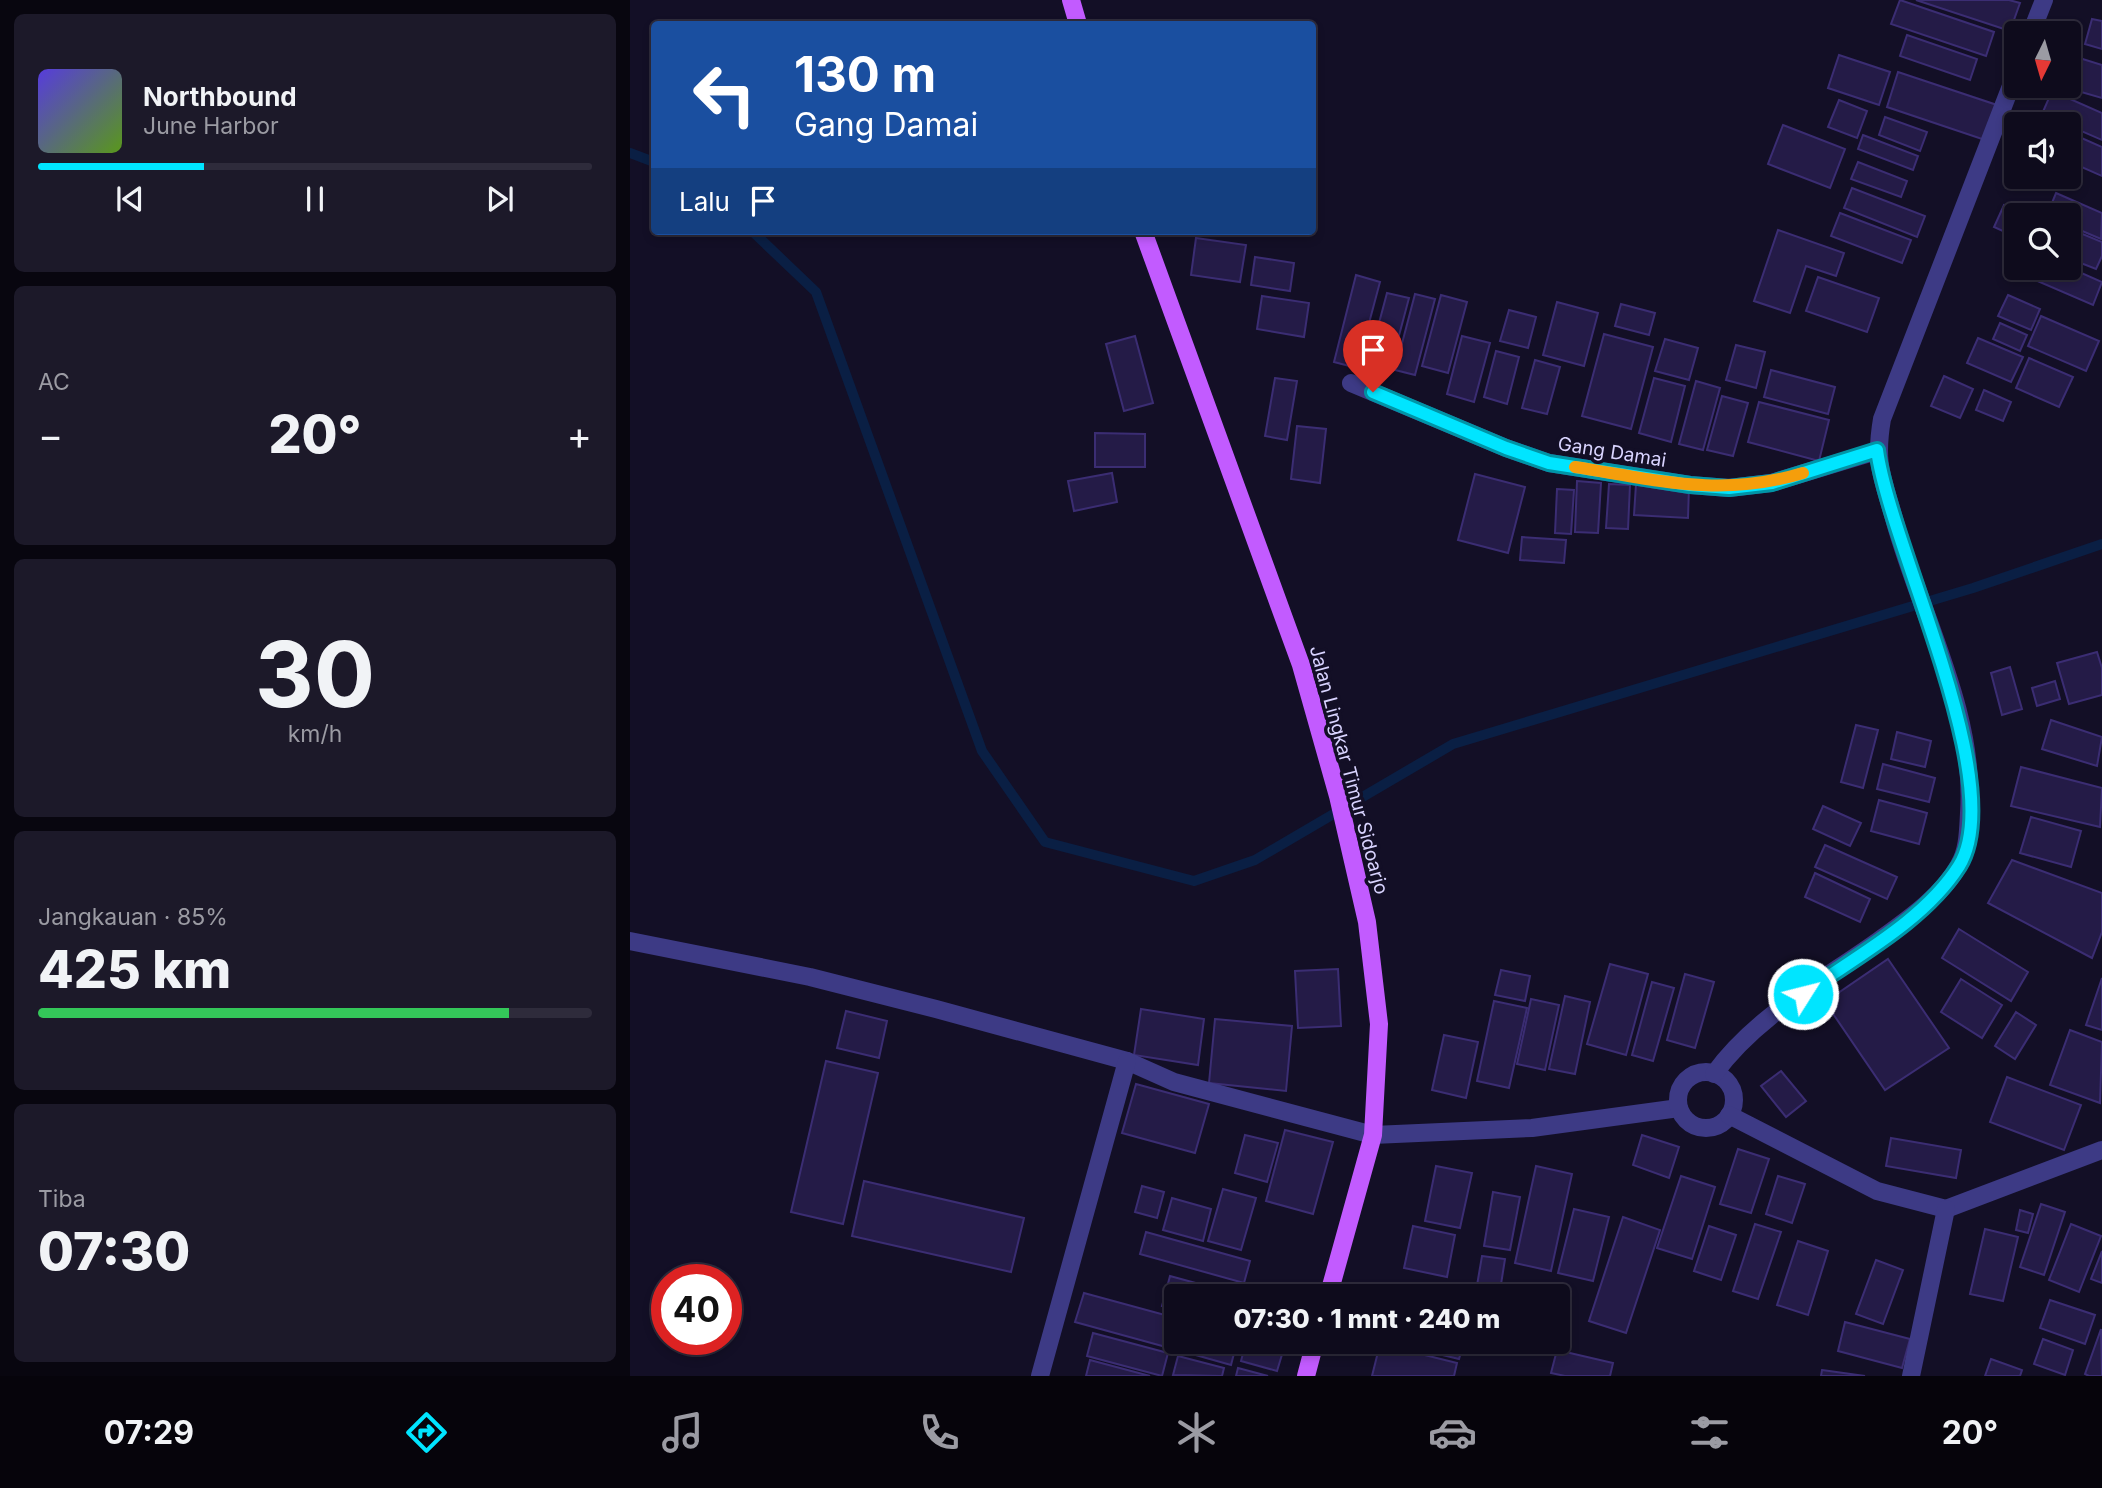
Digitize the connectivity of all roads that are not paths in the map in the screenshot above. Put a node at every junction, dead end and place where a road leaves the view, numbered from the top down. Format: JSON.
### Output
{"nodes":[{"id":1,"x":1071,"y":0,"type":"edge"},
{"id":2,"x":2044,"y":0,"type":"edge"},
{"id":3,"x":1078,"y":21,"type":"edge"},
{"id":4,"x":2036,"y":21,"type":"edge"},
{"id":5,"x":2006,"y":98,"type":"edge"},
{"id":6,"x":1144,"y":235,"type":"edge"},
{"id":7,"x":1351,"y":383,"type":"dead end"},
{"id":8,"x":1877,"y":450,"type":"junction"},
{"id":9,"x":630,"y":940,"type":"edge"},
{"id":10,"x":1127,"y":1060,"type":"junction"},
{"id":11,"x":1714,"y":1074,"type":"junction"},
{"id":12,"x":1679,"y":1108,"type":"junction"},
{"id":13,"x":1729,"y":1115,"type":"junction"},
{"id":14,"x":1373,"y":1135,"type":"junction"},
{"id":15,"x":2102,"y":1150,"type":"edge"},
{"id":16,"x":1946,"y":1209,"type":"junction"},
{"id":17,"x":1332,"y":1284,"type":"edge"},
{"id":18,"x":1312,"y":1354,"type":"edge"},
{"id":19,"x":1040,"y":1376,"type":"edge"},
{"id":20,"x":1306,"y":1376,"type":"edge"},
{"id":21,"x":1911,"y":1376,"type":"edge"}],
"edges":[{"from":1,"to":3,"type":"main road"},
{"from":2,"to":4,"type":"street"},
{"from":5,"to":8,"type":"street"},
{"from":6,"to":14,"type":"main road","name":"Jalan Lingkar Timur Sidoarjo"},
{"from":7,"to":8,"type":"street","name":"Gang Damai"},
{"from":8,"to":11,"type":"street"},
{"from":9,"to":10,"type":"street"},
{"from":10,"to":14,"type":"street"},
{"from":10,"to":19,"type":"street"},
{"from":11,"to":12,"type":"street"},
{"from":11,"to":13,"type":"street"},
{"from":12,"to":13,"type":"street"},
{"from":12,"to":14,"type":"street"},
{"from":13,"to":16,"type":"street"},
{"from":14,"to":17,"type":"main road","name":"Jalan Lingkar Timur Sidoarjo"},
{"from":15,"to":16,"type":"street"},
{"from":16,"to":21,"type":"street"},
{"from":18,"to":20,"type":"main road"}]}
